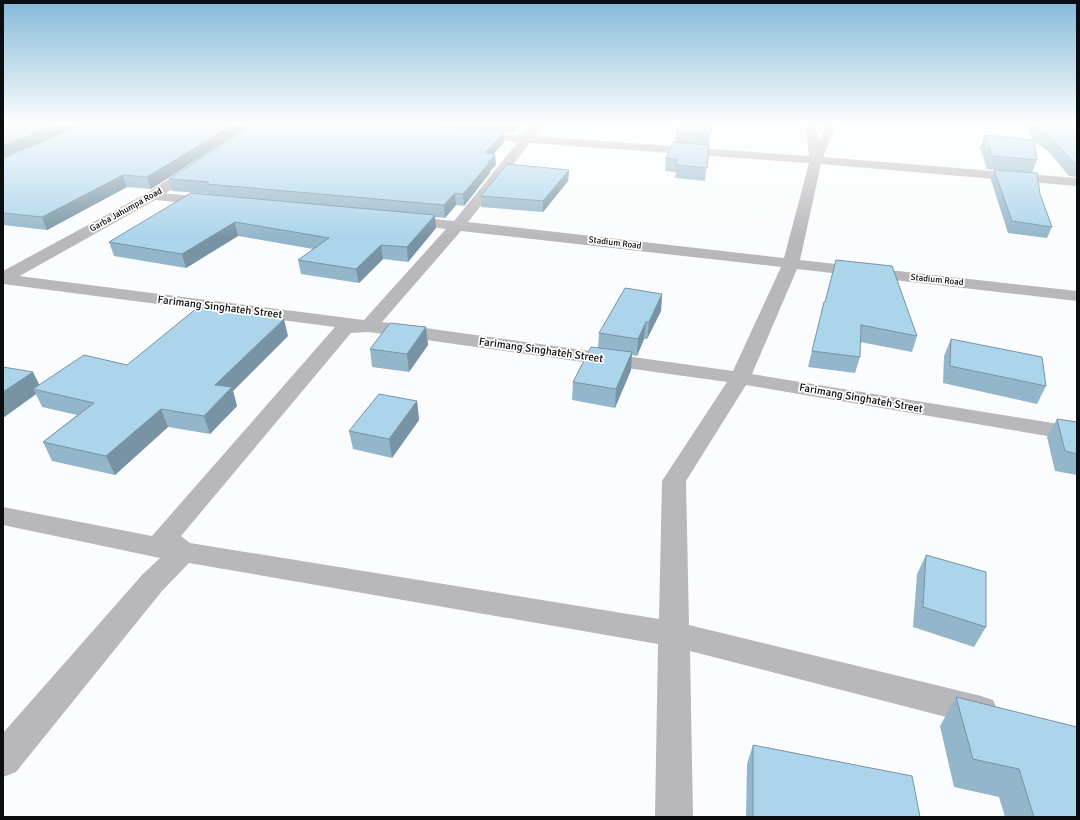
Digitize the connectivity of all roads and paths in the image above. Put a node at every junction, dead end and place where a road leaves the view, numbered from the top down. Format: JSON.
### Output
{"nodes":[{"id":1,"x":509,"y":161,"type":"edge"},
{"id":2,"x":816,"y":161,"type":"edge"},
{"id":3,"x":831,"y":161,"type":"edge"},
{"id":4,"x":205,"y":162,"type":"edge"},
{"id":5,"x":1077,"y":182,"type":"edge"},
{"id":6,"x":152,"y":196,"type":"junction"},
{"id":7,"x":222,"y":203,"type":"edge"},
{"id":8,"x":395,"y":219,"type":"edge"},
{"id":9,"x":458,"y":225,"type":"junction"},
{"id":10,"x":791,"y":264,"type":"junction"},
{"id":11,"x":3,"y":279,"type":"edge"},
{"id":12,"x":1077,"y":296,"type":"edge"},
{"id":13,"x":369,"y":326,"type":"junction"},
{"id":14,"x":740,"y":378,"type":"junction"},
{"id":15,"x":1077,"y":434,"type":"edge"},
{"id":16,"x":3,"y":516,"type":"edge"},
{"id":17,"x":183,"y":552,"type":"junction"},
{"id":18,"x":674,"y":634,"type":"junction"},
{"id":19,"x":1009,"y":718,"type":"edge"},
{"id":20,"x":3,"y":760,"type":"edge"},
{"id":21,"x":674,"y":817,"type":"edge"}],
"edges":[{"from":1,"to":9,"type":"street"},
{"from":2,"to":10,"type":"street"},
{"from":3,"to":5,"type":"street"},
{"from":4,"to":6,"type":"street","name":"Garba Jahumpa Road"},
{"from":6,"to":7,"type":"street"},
{"from":6,"to":11,"type":"street","name":"Garba Jahumpa Road"},
{"from":8,"to":9,"type":"street","name":"Stadium Road"},
{"from":9,"to":10,"type":"street","name":"Stadium Road"},
{"from":9,"to":13,"type":"street"},
{"from":10,"to":12,"type":"street","name":"Stadium Road"},
{"from":10,"to":14,"type":"street"},
{"from":11,"to":13,"type":"street","name":"Farimang Singhateh Street"},
{"from":13,"to":14,"type":"street","name":"Farimang Singhateh Street"},
{"from":13,"to":17,"type":"street"},
{"from":14,"to":15,"type":"street","name":"Farimang Singhateh Street"},
{"from":14,"to":18,"type":"street"},
{"from":16,"to":17,"type":"street"},
{"from":17,"to":18,"type":"street"},
{"from":17,"to":20,"type":"street"},
{"from":18,"to":19,"type":"street"},
{"from":18,"to":21,"type":"street"}]}
